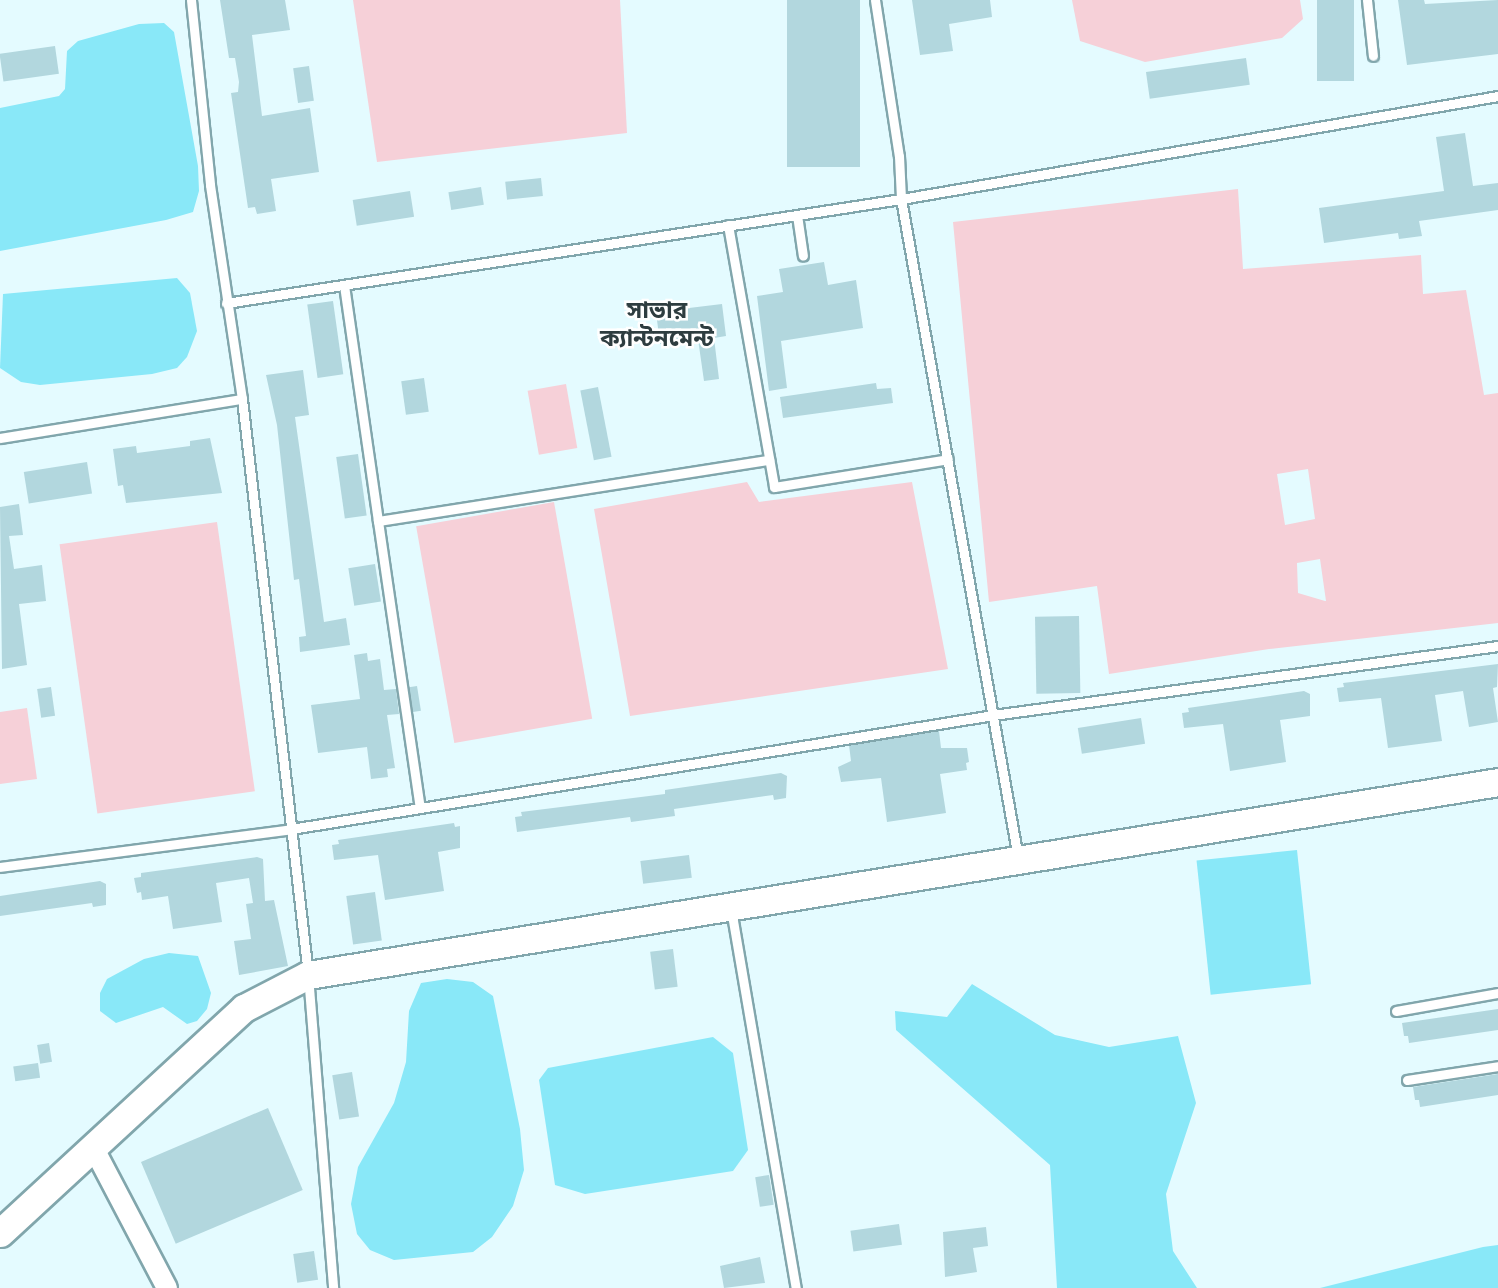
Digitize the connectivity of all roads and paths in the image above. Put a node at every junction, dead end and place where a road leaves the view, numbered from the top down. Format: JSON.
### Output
{"nodes":[{"id":1,"x":191,"y":0,"type":"edge"},
{"id":2,"x":875,"y":0,"type":"edge"},
{"id":3,"x":1367,"y":0,"type":"edge"},
{"id":4,"x":1373,"y":56,"type":"dead end"},
{"id":5,"x":1498,"y":96,"type":"edge"},
{"id":6,"x":901,"y":199,"type":"junction"},
{"id":7,"x":797,"y":215,"type":"junction"},
{"id":8,"x":728,"y":225,"type":"junction"},
{"id":9,"x":803,"y":256,"type":"dead end"},
{"id":10,"x":344,"y":285,"type":"junction"},
{"id":11,"x":226,"y":303,"type":"junction"},
{"id":12,"x":242,"y":399,"type":"junction"},
{"id":13,"x":0,"y":438,"type":"edge"},
{"id":14,"x":948,"y":459,"type":"junction"},
{"id":15,"x":769,"y":460,"type":"junction"},
{"id":16,"x":378,"y":521,"type":"junction"},
{"id":17,"x":1498,"y":646,"type":"edge"},
{"id":18,"x":993,"y":716,"type":"junction"},
{"id":19,"x":1498,"y":782,"type":"edge"},
{"id":20,"x":420,"y":808,"type":"junction"},
{"id":21,"x":291,"y":829,"type":"junction"},
{"id":22,"x":1019,"y":860,"type":"junction"},
{"id":23,"x":0,"y":867,"type":"edge"},
{"id":24,"x":731,"y":907,"type":"junction"},
{"id":25,"x":308,"y":975,"type":"junction"},
{"id":26,"x":1498,"y":993,"type":"edge"},
{"id":27,"x":1396,"y":1011,"type":"dead end"},
{"id":28,"x":1498,"y":1066,"type":"edge"},
{"id":29,"x":1407,"y":1080,"type":"dead end"},
{"id":30,"x":93,"y":1147,"type":"junction"},
{"id":31,"x":0,"y":1233,"type":"edge"},
{"id":32,"x":167,"y":1288,"type":"edge"},
{"id":33,"x":333,"y":1288,"type":"edge"},
{"id":34,"x":796,"y":1288,"type":"edge"}],
"edges":[{"from":1,"to":11,"type":"lane"},
{"from":2,"to":6,"type":"lane"},
{"from":3,"to":4,"type":"lane"},
{"from":5,"to":6,"type":"lane"},
{"from":6,"to":7,"type":"lane"},
{"from":6,"to":14,"type":"lane"},
{"from":7,"to":8,"type":"lane"},
{"from":7,"to":9,"type":"lane"},
{"from":8,"to":10,"type":"lane"},
{"from":8,"to":15,"type":"lane"},
{"from":10,"to":11,"type":"lane"},
{"from":10,"to":16,"type":"lane"},
{"from":11,"to":12,"type":"lane"},
{"from":12,"to":13,"type":"lane"},
{"from":12,"to":21,"type":"lane"},
{"from":14,"to":15,"type":"lane"},
{"from":14,"to":18,"type":"lane"},
{"from":15,"to":16,"type":"lane"},
{"from":16,"to":20,"type":"lane"},
{"from":17,"to":18,"type":"lane"},
{"from":18,"to":20,"type":"lane"},
{"from":18,"to":22,"type":"lane"},
{"from":19,"to":22,"type":"street"},
{"from":20,"to":21,"type":"lane"},
{"from":21,"to":23,"type":"lane"},
{"from":21,"to":25,"type":"lane"},
{"from":22,"to":24,"type":"street"},
{"from":24,"to":25,"type":"street"},
{"from":24,"to":34,"type":"lane"},
{"from":25,"to":30,"type":"street"},
{"from":25,"to":33,"type":"lane"},
{"from":26,"to":27,"type":"lane"},
{"from":28,"to":29,"type":"lane"},
{"from":30,"to":31,"type":"street"},
{"from":30,"to":32,"type":"street"}]}
